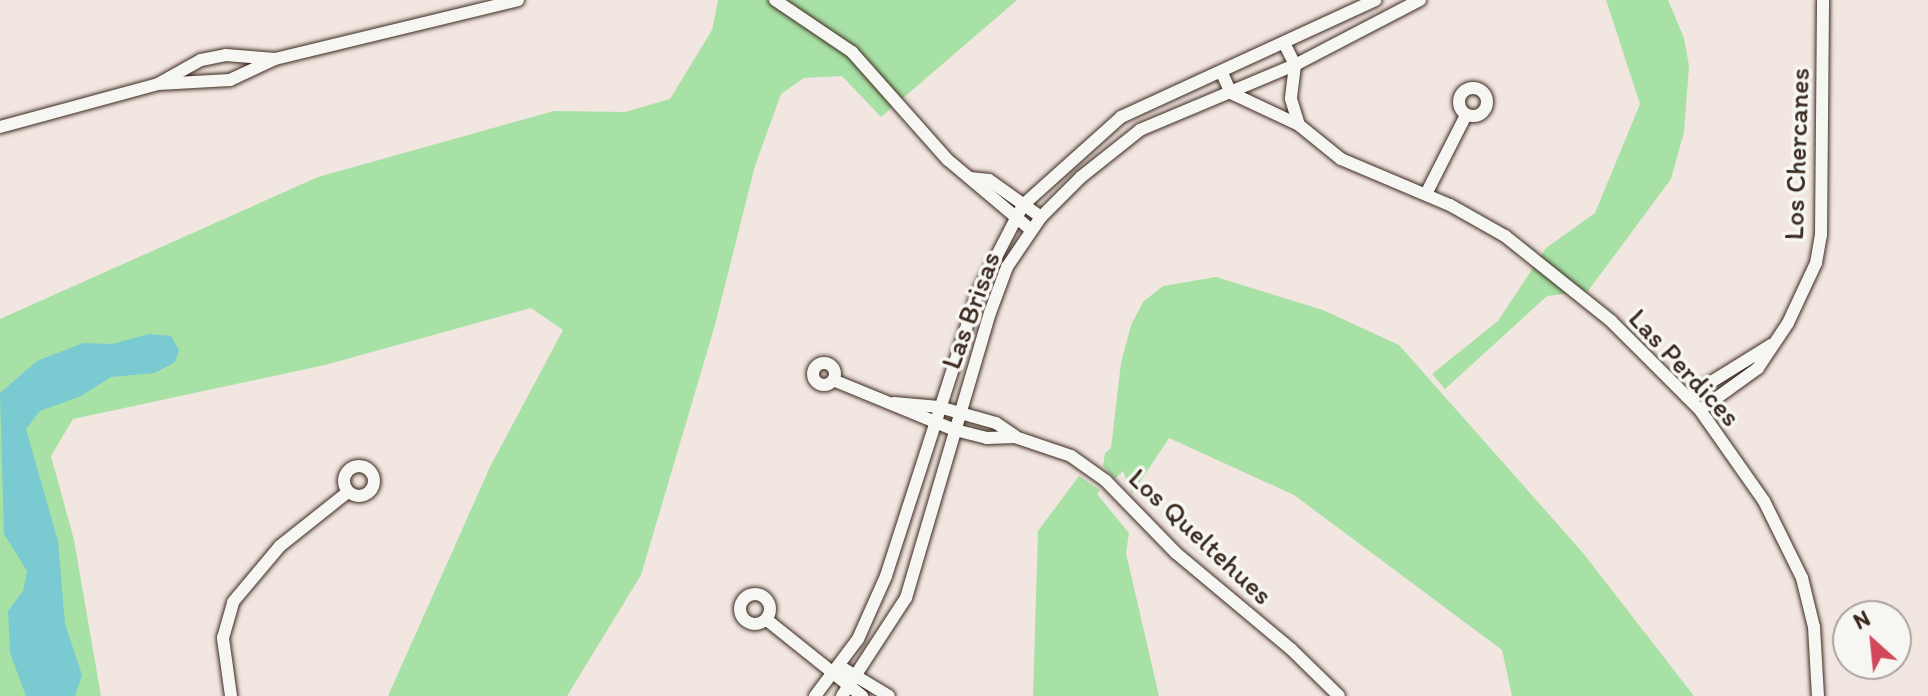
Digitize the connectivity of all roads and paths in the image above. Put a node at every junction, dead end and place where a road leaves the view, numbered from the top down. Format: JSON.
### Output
{"nodes":[{"id":1,"x":518,"y":0,"type":"edge"},
{"id":2,"x":809,"y":0,"type":"edge"},
{"id":3,"x":1375,"y":0,"type":"edge"},
{"id":4,"x":1420,"y":0,"type":"edge"},
{"id":5,"x":1823,"y":0,"type":"edge"},
{"id":6,"x":784,"y":1,"type":"edge"},
{"id":7,"x":802,"y":14,"type":"junction"},
{"id":8,"x":1285,"y":45,"type":"junction"},
{"id":9,"x":275,"y":59,"type":"junction"},
{"id":10,"x":1295,"y":65,"type":"junction"},
{"id":11,"x":1222,"y":73,"type":"junction"},
{"id":12,"x":158,"y":84,"type":"junction"},
{"id":13,"x":1231,"y":93,"type":"junction"},
{"id":14,"x":1466,"y":115,"type":"dead end"},
{"id":15,"x":1299,"y":125,"type":"junction"},
{"id":16,"x":0,"y":127,"type":"edge"},
{"id":17,"x":970,"y":178,"type":"junction"},
{"id":18,"x":1426,"y":194,"type":"junction"},
{"id":19,"x":1023,"y":205,"type":"junction"},
{"id":20,"x":1041,"y":217,"type":"junction"},
{"id":21,"x":1014,"y":219,"type":"junction"},
{"id":22,"x":1031,"y":230,"type":"junction"},
{"id":23,"x":1771,"y":345,"type":"junction"},
{"id":24,"x":833,"y":380,"type":"dead end"},
{"id":25,"x":1687,"y":397,"type":"junction"},
{"id":26,"x":894,"y":403,"type":"junction"},
{"id":27,"x":939,"y":407,"type":"junction"},
{"id":28,"x":1700,"y":410,"type":"junction"},
{"id":29,"x":960,"y":413,"type":"junction"},
{"id":30,"x":933,"y":423,"type":"junction"},
{"id":31,"x":955,"y":430,"type":"junction"},
{"id":32,"x":1015,"y":437,"type":"junction"},
{"id":33,"x":348,"y":492,"type":"dead end"},
{"id":34,"x":767,"y":620,"type":"dead end"},
{"id":35,"x":836,"y":670,"type":"junction"},
{"id":36,"x":859,"y":674,"type":"junction"},
{"id":37,"x":846,"y":692,"type":"edge"},
{"id":38,"x":231,"y":696,"type":"edge"},
{"id":39,"x":815,"y":696,"type":"edge"},
{"id":40,"x":862,"y":696,"type":"edge"},
{"id":41,"x":889,"y":696,"type":"edge"},
{"id":42,"x":1339,"y":696,"type":"edge"},
{"id":43,"x":1818,"y":696,"type":"edge"}],
"edges":[{"from":1,"to":9,"type":"street"},
{"from":2,"to":7,"type":"street"},
{"from":3,"to":8,"type":"street","name":"Las Brisas"},
{"from":4,"to":10,"type":"street","name":"Las Brisas"},
{"from":5,"to":23,"type":"street","name":"Los Chercanes"},
{"from":6,"to":7,"type":"street"},
{"from":7,"to":17,"type":"street"},
{"from":8,"to":10,"type":"street"},
{"from":8,"to":11,"type":"street","name":"Las Brisas"},
{"from":9,"to":12,"type":"street"},
{"from":9,"to":12,"type":"street"},
{"from":10,"to":13,"type":"street","name":"Las Brisas"},
{"from":10,"to":15,"type":"street"},
{"from":11,"to":13,"type":"street"},
{"from":11,"to":19,"type":"street","name":"Las Brisas"},
{"from":12,"to":16,"type":"street"},
{"from":13,"to":15,"type":"street","name":"Las Perdices"},
{"from":13,"to":20,"type":"street","name":"Las Brisas"},
{"from":14,"to":18,"type":"street"},
{"from":15,"to":18,"type":"street","name":"Las Perdices"},
{"from":17,"to":19,"type":"street"},
{"from":17,"to":21,"type":"street"},
{"from":18,"to":25,"type":"street","name":"Las Perdices"},
{"from":19,"to":20,"type":"street"},
{"from":19,"to":21,"type":"street","name":"Las Brisas"},
{"from":20,"to":22,"type":"street","name":"Las Brisas"},
{"from":21,"to":22,"type":"street"},
{"from":21,"to":27,"type":"street","name":"Las Brisas"},
{"from":22,"to":29,"type":"street","name":"Las Brisas"},
{"from":23,"to":25,"type":"street","name":"Los Chercanes"},
{"from":23,"to":28,"type":"street","name":"Los Chercanes"},
{"from":24,"to":26,"type":"street","name":"Los Queltehues"},
{"from":25,"to":28,"type":"street","name":"Las Perdices"},
{"from":26,"to":27,"type":"street","name":"Los Queltehues"},
{"from":26,"to":30,"type":"street","name":"Los Queltehues"},
{"from":27,"to":29,"type":"street","name":"Los Queltehues"},
{"from":27,"to":30,"type":"street","name":"Las Brisas"},
{"from":28,"to":43,"type":"street","name":"Las Perdices"},
{"from":29,"to":31,"type":"street","name":"Las Brisas"},
{"from":29,"to":32,"type":"street","name":"Los Queltehues"},
{"from":30,"to":31,"type":"street","name":"Los Queltehues"},
{"from":30,"to":35,"type":"street","name":"Las Brisas"},
{"from":31,"to":32,"type":"street","name":"Los Queltehues"},
{"from":31,"to":36,"type":"street","name":"Las Brisas"},
{"from":32,"to":42,"type":"street","name":"Los Queltehues"},
{"from":33,"to":38,"type":"street"},
{"from":34,"to":35,"type":"street"},
{"from":35,"to":36,"type":"street"},
{"from":35,"to":37,"type":"street"},
{"from":35,"to":39,"type":"street","name":"Las Brisas"},
{"from":36,"to":37,"type":"street","name":"Las Brisas"},
{"from":36,"to":41,"type":"street"},
{"from":37,"to":40,"type":"street"}]}
